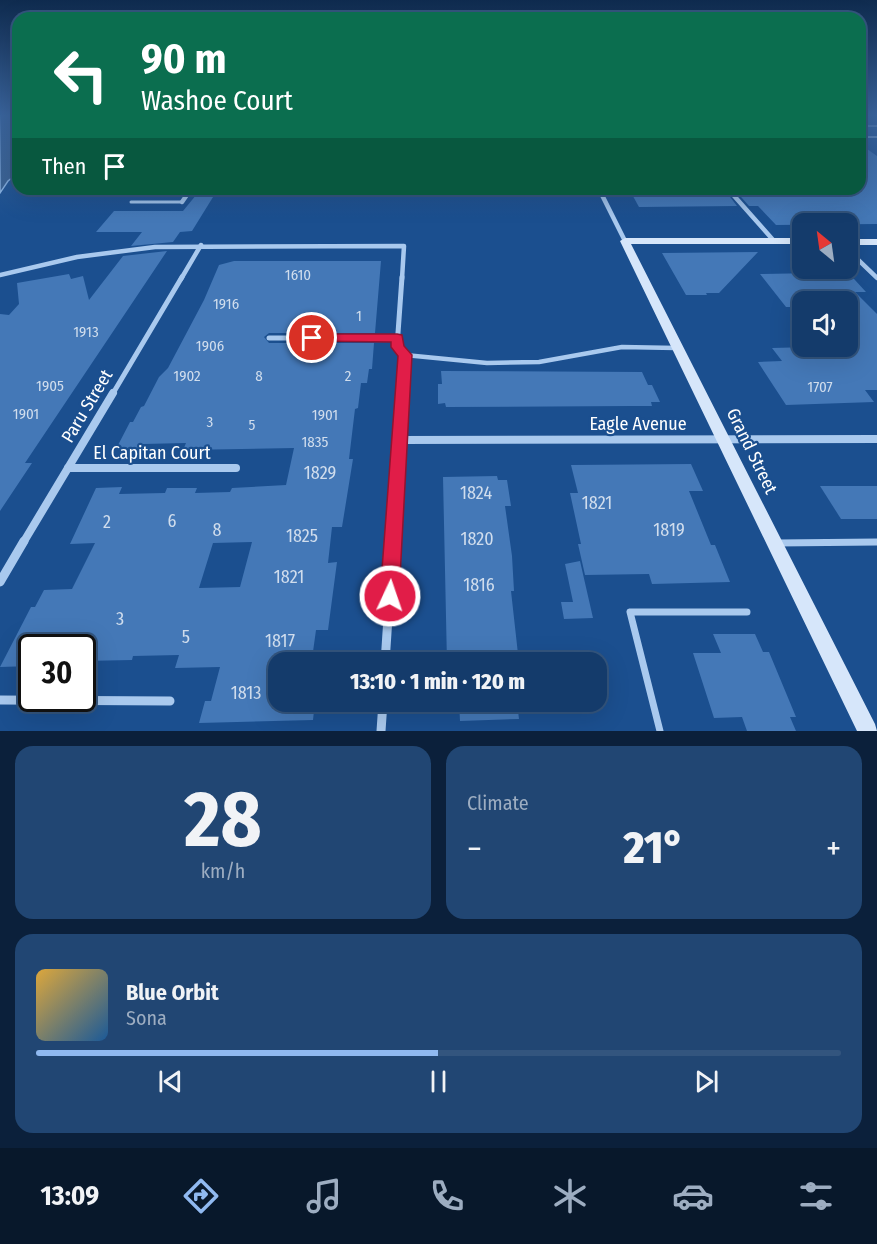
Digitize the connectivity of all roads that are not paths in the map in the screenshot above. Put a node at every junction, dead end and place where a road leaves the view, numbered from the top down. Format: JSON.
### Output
{"nodes":[{"id":1,"x":186,"y":195,"type":"edge"},
{"id":2,"x":602,"y":195,"type":"edge"},
{"id":3,"x":733,"y":195,"type":"edge"},
{"id":4,"x":182,"y":201,"type":"joint"},
{"id":5,"x":131,"y":202,"type":"dead end"},
{"id":6,"x":625,"y":241,"type":"junction"},
{"id":7,"x":774,"y":241,"type":"junction"},
{"id":8,"x":792,"y":242,"type":"edge"},
{"id":9,"x":858,"y":242,"type":"edge"},
{"id":10,"x":877,"y":242,"type":"edge"},
{"id":11,"x":201,"y":246,"type":"junction"},
{"id":12,"x":858,"y":260,"type":"edge"},
{"id":13,"x":0,"y":275,"type":"edge"},
{"id":14,"x":877,"y":278,"type":"edge"},
{"id":15,"x":269,"y":338,"type":"dead end"},
{"id":16,"x":397,"y":338,"type":"junction"},
{"id":17,"x":679,"y":348,"type":"junction"},
{"id":18,"x":405,"y":355,"type":"junction"},
{"id":19,"x":723,"y":439,"type":"junction"},
{"id":20,"x":877,"y":439,"type":"edge"},
{"id":21,"x":399,"y":440,"type":"junction"},
{"id":22,"x":68,"y":468,"type":"junction"},
{"id":23,"x":236,"y":468,"type":"dead end"},
{"id":24,"x":877,"y":542,"type":"edge"},
{"id":25,"x":775,"y":543,"type":"junction"},
{"id":26,"x":0,"y":582,"type":"edge"},
{"id":27,"x":747,"y":612,"type":"dead end"},
{"id":28,"x":386,"y":652,"type":"edge"},
{"id":29,"x":0,"y":700,"type":"edge"},
{"id":30,"x":170,"y":701,"type":"dead end"},
{"id":31,"x":382,"y":712,"type":"edge"},
{"id":32,"x":381,"y":731,"type":"edge"},
{"id":33,"x":660,"y":731,"type":"edge"},
{"id":34,"x":868,"y":731,"type":"edge"}],
"edges":[{"from":1,"to":4,"type":"street"},
{"from":2,"to":6,"type":"street","name":"Grand Street"},
{"from":3,"to":7,"type":"street"},
{"from":4,"to":5,"type":"lane"},
{"from":6,"to":7,"type":"street"},
{"from":6,"to":17,"type":"street","name":"Grand Street"},
{"from":7,"to":8,"type":"street"},
{"from":9,"to":10,"type":"street"},
{"from":11,"to":13,"type":"street"},
{"from":11,"to":16,"type":"street"},
{"from":11,"to":22,"type":"street","name":"Paru Street"},
{"from":12,"to":14,"type":"street"},
{"from":15,"to":16,"type":"street"},
{"from":16,"to":18,"type":"street"},
{"from":17,"to":18,"type":"lane"},
{"from":17,"to":19,"type":"street","name":"Grand Street"},
{"from":18,"to":21,"type":"street"},
{"from":19,"to":20,"type":"street","name":"Eagle Avenue"},
{"from":19,"to":21,"type":"street","name":"Eagle Avenue"},
{"from":19,"to":25,"type":"street","name":"Grand Street"},
{"from":21,"to":28,"type":"street"},
{"from":22,"to":23,"type":"street","name":"El Capitan Court"},
{"from":22,"to":26,"type":"street","name":"Paru Street"},
{"from":24,"to":25,"type":"lane"},
{"from":25,"to":34,"type":"street","name":"Grand Street"},
{"from":27,"to":33,"type":"lane"},
{"from":29,"to":30,"type":"street"},
{"from":31,"to":32,"type":"street"}]}
